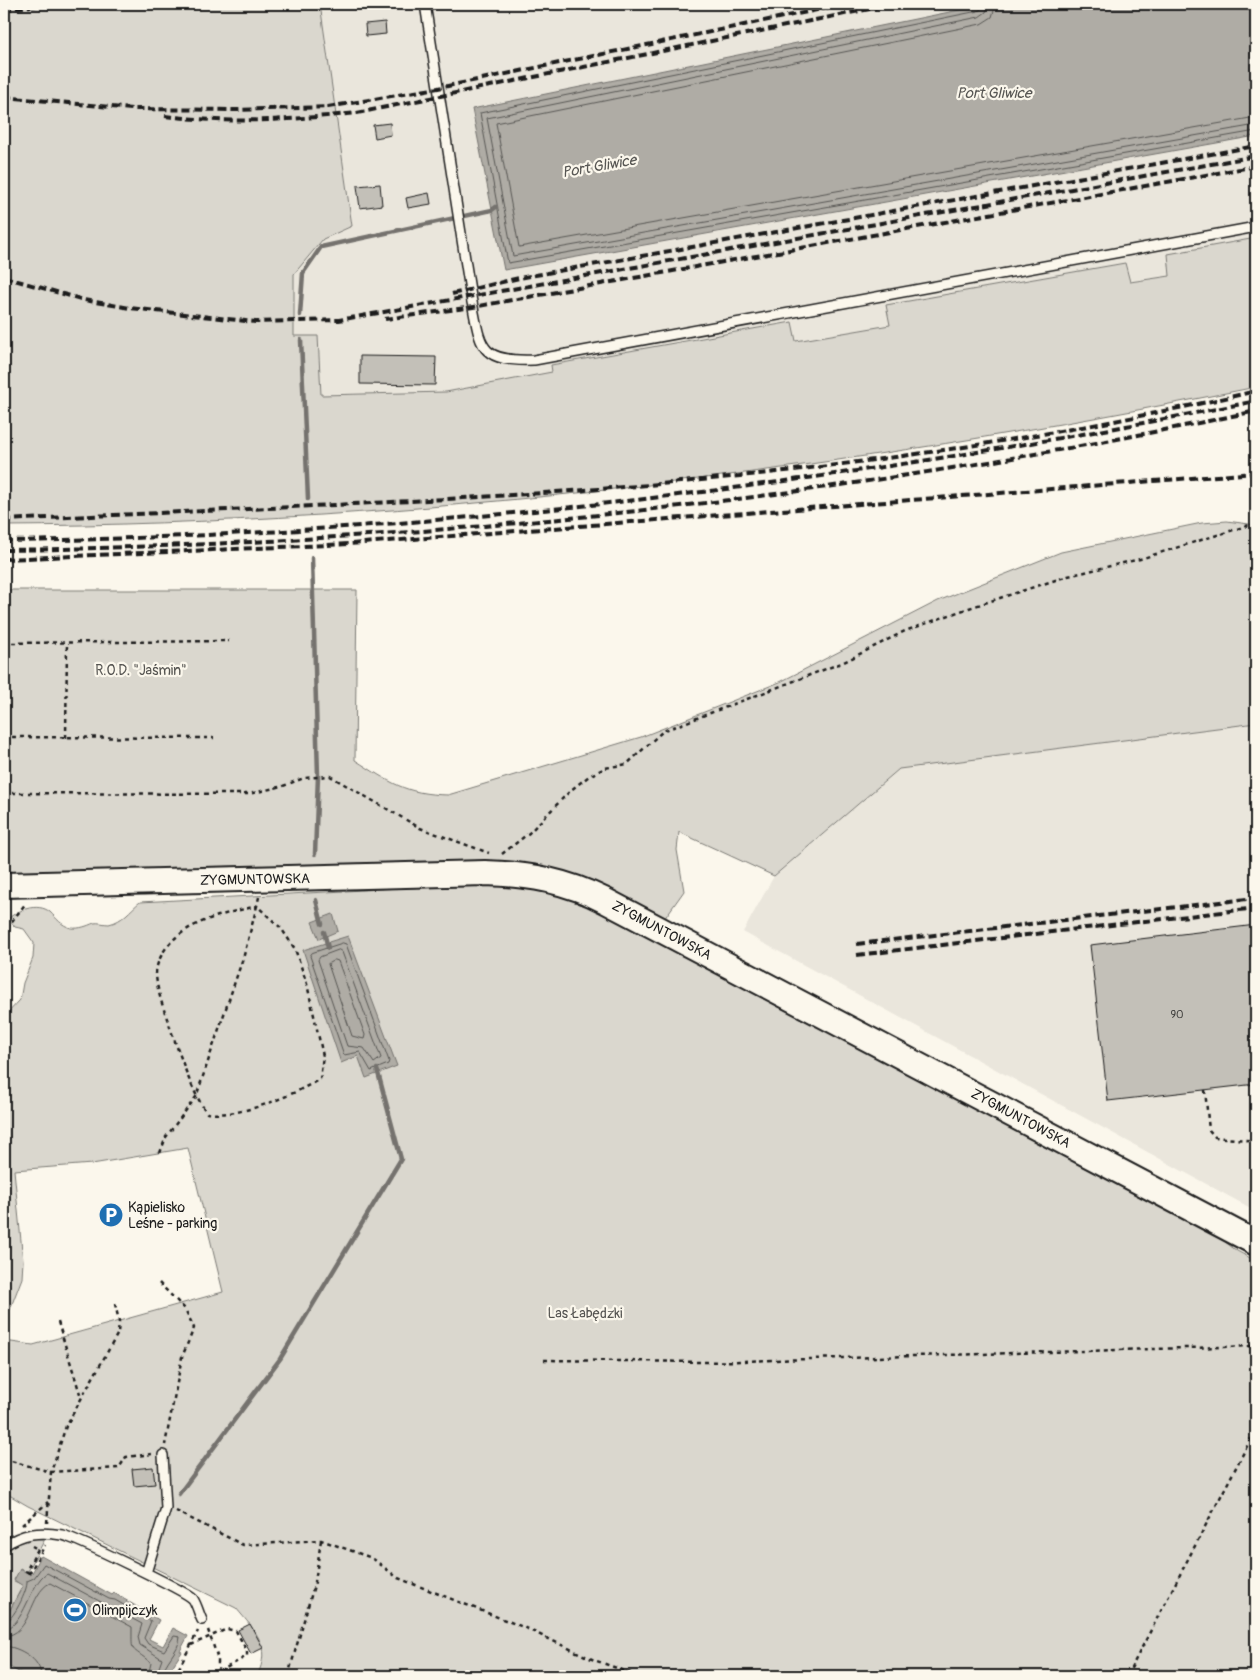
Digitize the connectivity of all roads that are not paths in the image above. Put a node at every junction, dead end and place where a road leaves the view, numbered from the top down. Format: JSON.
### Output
{"nodes":[{"id":1,"x":425,"y":4,"type":"edge"},
{"id":2,"x":1256,"y":227,"type":"edge"},
{"id":3,"x":4,"y":885,"type":"edge"},
{"id":4,"x":1256,"y":1243,"type":"edge"},
{"id":5,"x":163,"y":1455,"type":"road end"},
{"id":6,"x":10,"y":1542,"type":"edge"},
{"id":7,"x":146,"y":1573,"type":"junction"},
{"id":8,"x":202,"y":1620,"type":"road end"}],
"edges":[{"from":1,"to":2,"type":"lane"},
{"from":3,"to":4,"type":"street","name":"ZYGMUNTOWSKA"},
{"from":5,"to":7,"type":"lane"},
{"from":6,"to":7,"type":"lane"},
{"from":7,"to":8,"type":"lane"}]}
